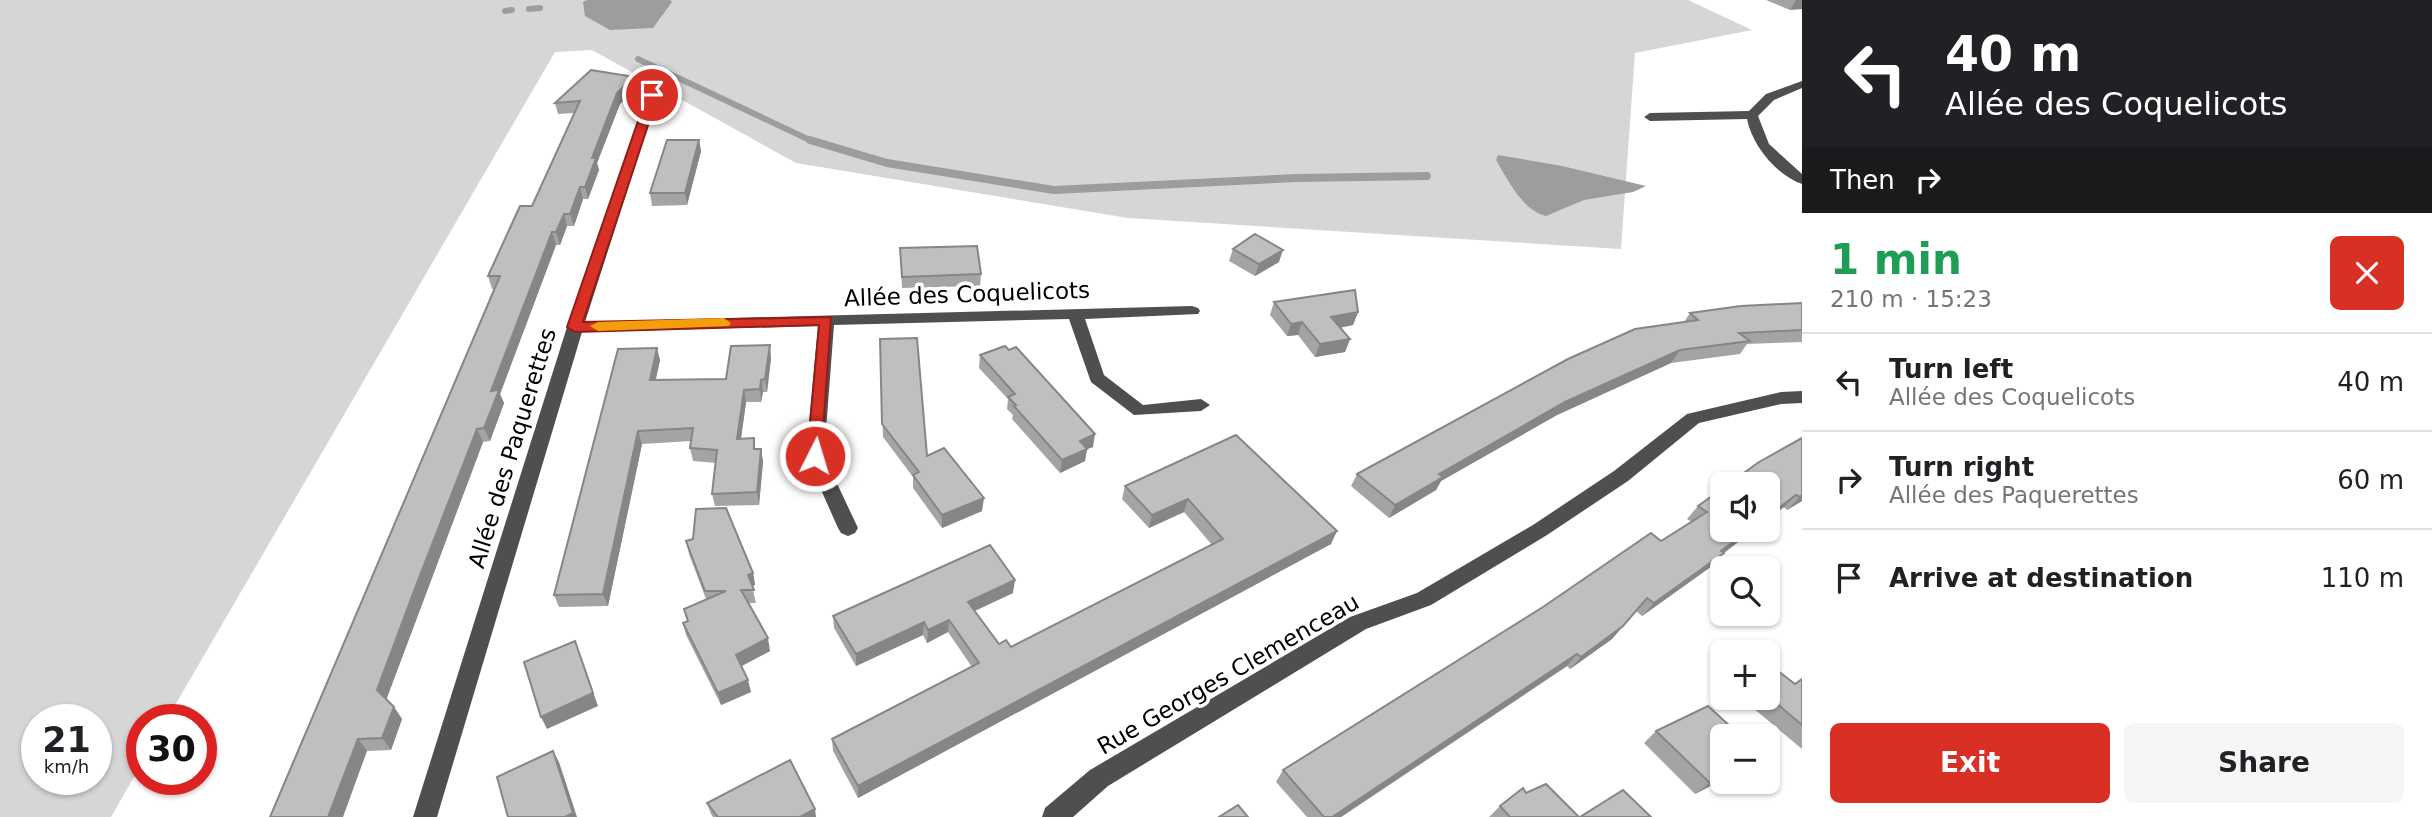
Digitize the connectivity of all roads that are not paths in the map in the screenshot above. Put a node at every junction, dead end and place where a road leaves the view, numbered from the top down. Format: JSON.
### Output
{"nodes":[{"id":1,"x":1802,"y":83,"type":"edge"},
{"id":2,"x":652,"y":95,"type":"dead end"},
{"id":3,"x":1752,"y":115,"type":"junction"},
{"id":4,"x":1650,"y":117,"type":"dead end"},
{"id":5,"x":1802,"y":180,"type":"edge"},
{"id":6,"x":1192,"y":311,"type":"dead end"},
{"id":7,"x":1075,"y":314,"type":"junction"},
{"id":8,"x":826,"y":320,"type":"junction"},
{"id":9,"x":575,"y":327,"type":"junction"},
{"id":10,"x":1802,"y":397,"type":"edge"},
{"id":11,"x":1201,"y":405,"type":"dead end"},
{"id":12,"x":848,"y":528,"type":"dead end"},
{"id":13,"x":425,"y":817,"type":"edge"},
{"id":14,"x":1054,"y":817,"type":"edge"}],
"edges":[{"from":1,"to":3,"type":"street"},
{"from":2,"to":9,"type":"street","name":"Allée des Paquerettes"},
{"from":3,"to":4,"type":"street"},
{"from":3,"to":5,"type":"street"},
{"from":6,"to":7,"type":"street","name":"Allée des Coquelicots"},
{"from":7,"to":8,"type":"street","name":"Allée des Coquelicots"},
{"from":7,"to":11,"type":"street"},
{"from":8,"to":9,"type":"street","name":"Allée des Coquelicots"},
{"from":8,"to":12,"type":"street"},
{"from":9,"to":13,"type":"street","name":"Allée des Paquerettes"},
{"from":10,"to":14,"type":"street","name":"Rue Georges Clemenceau"}]}
